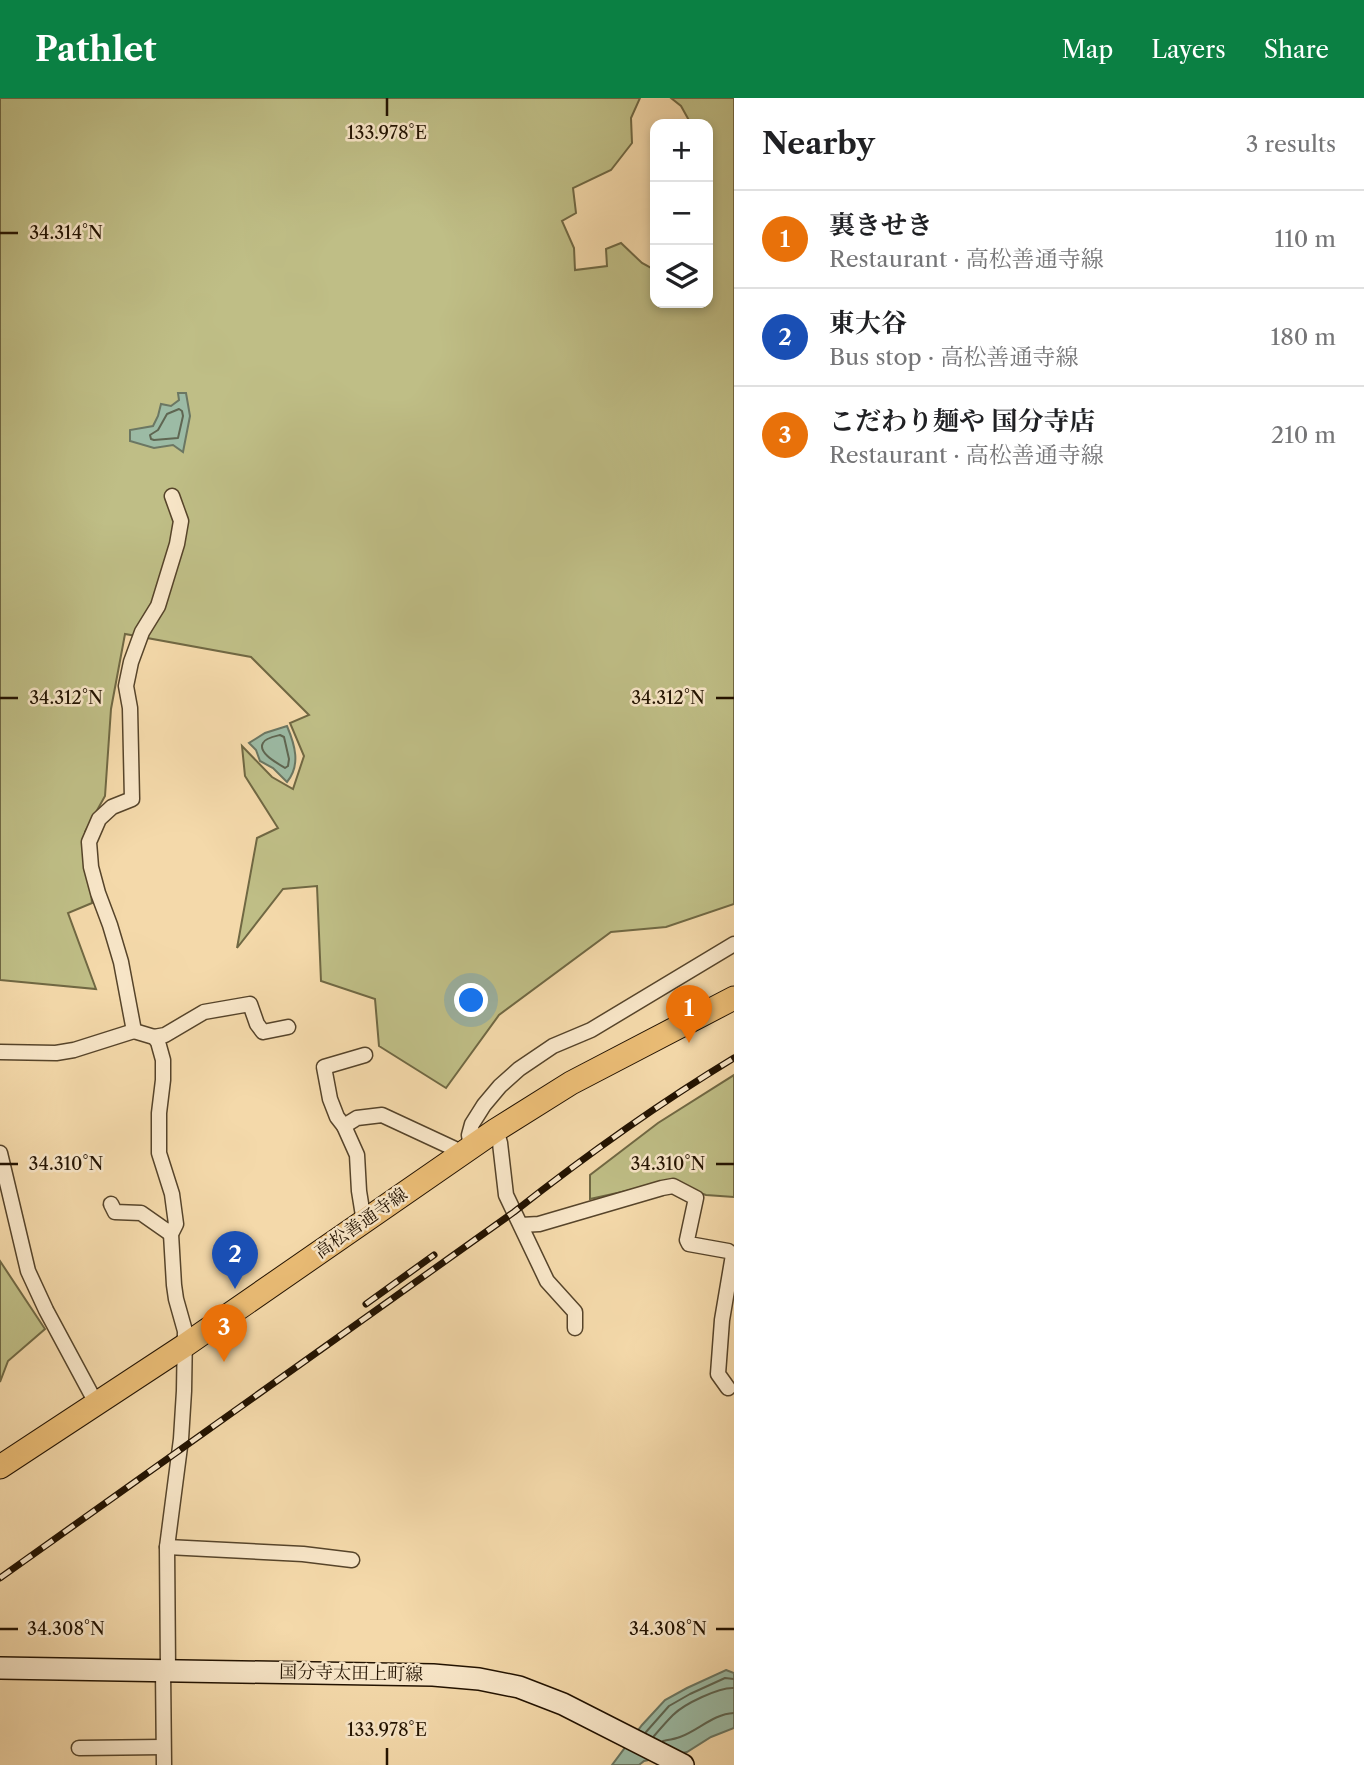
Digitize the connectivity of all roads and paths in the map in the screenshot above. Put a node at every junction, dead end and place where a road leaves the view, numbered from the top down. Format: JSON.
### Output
{"nodes":[{"id":1,"x":172,"y":496,"type":"dead end"},
{"id":2,"x":734,"y":944,"type":"edge"},
{"id":3,"x":734,"y":998,"type":"edge"},
{"id":4,"x":288,"y":1027,"type":"dead end"},
{"id":5,"x":134,"y":1031,"type":"junction"},
{"id":6,"x":155,"y":1037,"type":"junction"},
{"id":7,"x":0,"y":1052,"type":"edge"},
{"id":8,"x":365,"y":1055,"type":"dead end"},
{"id":9,"x":344,"y":1126,"type":"junction"},
{"id":10,"x":496,"y":1130,"type":"junction"},
{"id":11,"x":466,"y":1151,"type":"junction"},
{"id":12,"x":0,"y":1153,"type":"edge"},
{"id":13,"x":111,"y":1204,"type":"dead end"},
{"id":14,"x":363,"y":1222,"type":"junction"},
{"id":15,"x":521,"y":1225,"type":"junction"},
{"id":16,"x":171,"y":1234,"type":"junction"},
{"id":17,"x":575,"y":1328,"type":"dead end"},
{"id":18,"x":184,"y":1346,"type":"junction"},
{"id":19,"x":728,"y":1388,"type":"dead end"},
{"id":20,"x":96,"y":1402,"type":"junction"},
{"id":21,"x":0,"y":1467,"type":"edge"},
{"id":22,"x":167,"y":1547,"type":"junction"},
{"id":23,"x":352,"y":1560,"type":"dead end"},
{"id":24,"x":0,"y":1668,"type":"edge"},
{"id":25,"x":165,"y":1670,"type":"junction"},
{"id":26,"x":163,"y":1747,"type":"junction"},
{"id":27,"x":79,"y":1748,"type":"dead end"},
{"id":28,"x":164,"y":1765,"type":"edge"},
{"id":29,"x":683,"y":1765,"type":"edge"}],
"edges":[{"from":1,"to":5,"type":"street"},
{"from":2,"to":11,"type":"street"},
{"from":3,"to":10,"type":"main road","name":"高松善通寺線"},
{"from":4,"to":6,"type":"street"},
{"from":5,"to":6,"type":"street"},
{"from":5,"to":7,"type":"street"},
{"from":6,"to":16,"type":"street"},
{"from":8,"to":9,"type":"street"},
{"from":9,"to":11,"type":"street"},
{"from":9,"to":14,"type":"street"},
{"from":10,"to":11,"type":"main road","name":"高松善通寺線"},
{"from":10,"to":15,"type":"street"},
{"from":11,"to":14,"type":"main road","name":"高松善通寺線"},
{"from":12,"to":20,"type":"street"},
{"from":13,"to":16,"type":"street"},
{"from":14,"to":18,"type":"main road","name":"高松善通寺線"},
{"from":15,"to":17,"type":"street"},
{"from":15,"to":19,"type":"street"},
{"from":16,"to":18,"type":"street"},
{"from":18,"to":20,"type":"main road","name":"高松善通寺線"},
{"from":18,"to":22,"type":"street"},
{"from":20,"to":21,"type":"main road","name":"高松善通寺線"},
{"from":22,"to":23,"type":"street"},
{"from":22,"to":25,"type":"street"},
{"from":24,"to":25,"type":"main road","name":"国分寺太田上町線"},
{"from":25,"to":26,"type":"street"},
{"from":25,"to":29,"type":"main road","name":"国分寺太田上町線"},
{"from":26,"to":27,"type":"street"},
{"from":26,"to":28,"type":"street"}]}
